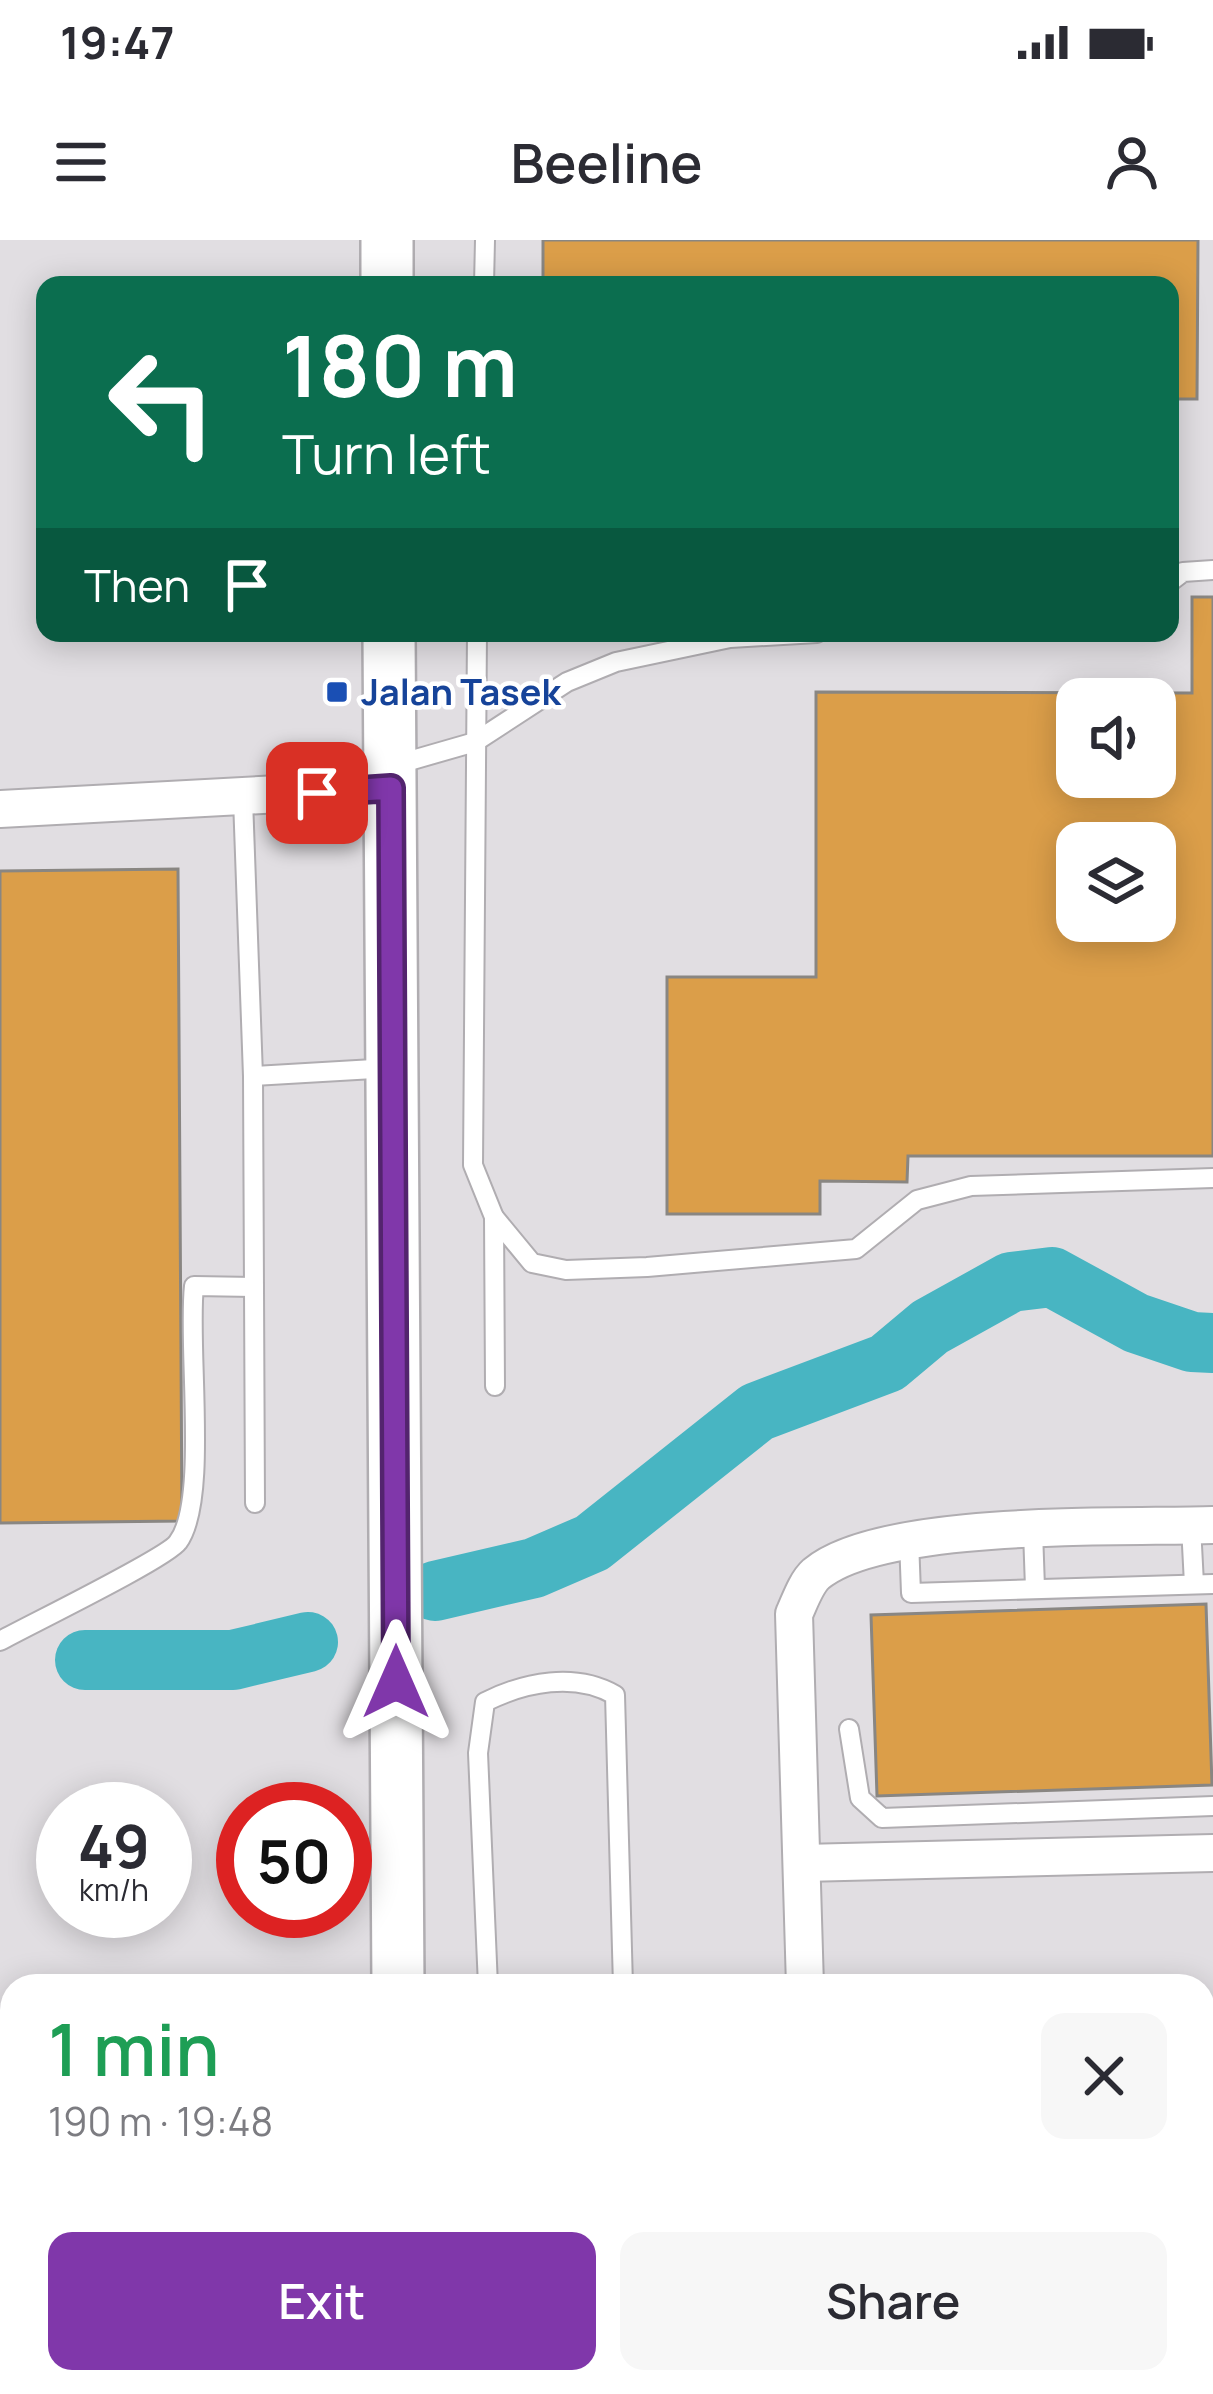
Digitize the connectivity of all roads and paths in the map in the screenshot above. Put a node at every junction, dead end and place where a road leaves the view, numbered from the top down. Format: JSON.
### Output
{"nodes":[{"id":1,"x":387,"y":240,"type":"edge"},
{"id":2,"x":484,"y":240,"type":"edge"},
{"id":3,"x":387,"y":276,"type":"edge"},
{"id":4,"x":484,"y":276,"type":"edge"},
{"id":5,"x":1213,"y":570,"type":"edge"},
{"id":6,"x":1179,"y":576,"type":"edge"},
{"id":7,"x":389,"y":642,"type":"edge"},
{"id":8,"x":477,"y":642,"type":"edge"},
{"id":9,"x":711,"y":642,"type":"edge"},
{"id":10,"x":475,"y":742,"type":"junction"},
{"id":11,"x":390,"y":777,"type":"junction"},
{"id":12,"x":243,"y":799,"type":"junction"},
{"id":13,"x":0,"y":809,"type":"edge"},
{"id":14,"x":393,"y":1068,"type":"junction"},
{"id":15,"x":253,"y":1076,"type":"junction"},
{"id":16,"x":1213,"y":1178,"type":"edge"},
{"id":17,"x":494,"y":1217,"type":"junction"},
{"id":18,"x":254,"y":1287,"type":"junction"},
{"id":19,"x":495,"y":1386,"type":"dead end"},
{"id":20,"x":255,"y":1502,"type":"dead end"},
{"id":21,"x":1202,"y":1525,"type":"edge"},
{"id":22,"x":1033,"y":1531,"type":"junction"},
{"id":23,"x":909,"y":1539,"type":"junction"},
{"id":24,"x":1203,"y":1584,"type":"edge"},
{"id":25,"x":1035,"y":1588,"type":"junction"},
{"id":26,"x":0,"y":1641,"type":"edge"},
{"id":27,"x":849,"y":1730,"type":"dead end"},
{"id":28,"x":1213,"y":1806,"type":"edge"},
{"id":29,"x":1134,"y":1832,"type":"junction"},
{"id":30,"x":1213,"y":1853,"type":"edge"},
{"id":31,"x":803,"y":1863,"type":"junction"},
{"id":32,"x":398,"y":1974,"type":"edge"},
{"id":33,"x":487,"y":1974,"type":"edge"},
{"id":34,"x":623,"y":1974,"type":"edge"},
{"id":35,"x":805,"y":1974,"type":"edge"}],
"edges":[{"from":1,"to":3,"type":"main road"},
{"from":2,"to":4,"type":"lane"},
{"from":5,"to":6,"type":"lane"},
{"from":7,"to":11,"type":"main road"},
{"from":8,"to":10,"type":"lane"},
{"from":9,"to":10,"type":"lane"},
{"from":10,"to":11,"type":"lane"},
{"from":10,"to":17,"type":"lane"},
{"from":11,"to":12,"type":"street"},
{"from":11,"to":14,"type":"main road"},
{"from":12,"to":13,"type":"street"},
{"from":12,"to":15,"type":"lane"},
{"from":14,"to":15,"type":"lane"},
{"from":14,"to":32,"type":"main road"},
{"from":15,"to":18,"type":"lane"},
{"from":16,"to":17,"type":"lane"},
{"from":17,"to":19,"type":"lane"},
{"from":18,"to":20,"type":"lane"},
{"from":18,"to":26,"type":"lane"},
{"from":21,"to":22,"type":"street"},
{"from":21,"to":24,"type":"lane"},
{"from":22,"to":23,"type":"street"},
{"from":22,"to":25,"type":"lane"},
{"from":23,"to":25,"type":"lane"},
{"from":23,"to":31,"type":"street"},
{"from":24,"to":25,"type":"lane"},
{"from":27,"to":29,"type":"lane"},
{"from":28,"to":29,"type":"lane"},
{"from":29,"to":30,"type":"street"},
{"from":29,"to":31,"type":"street"},
{"from":31,"to":35,"type":"street"},
{"from":33,"to":34,"type":"lane"}]}
